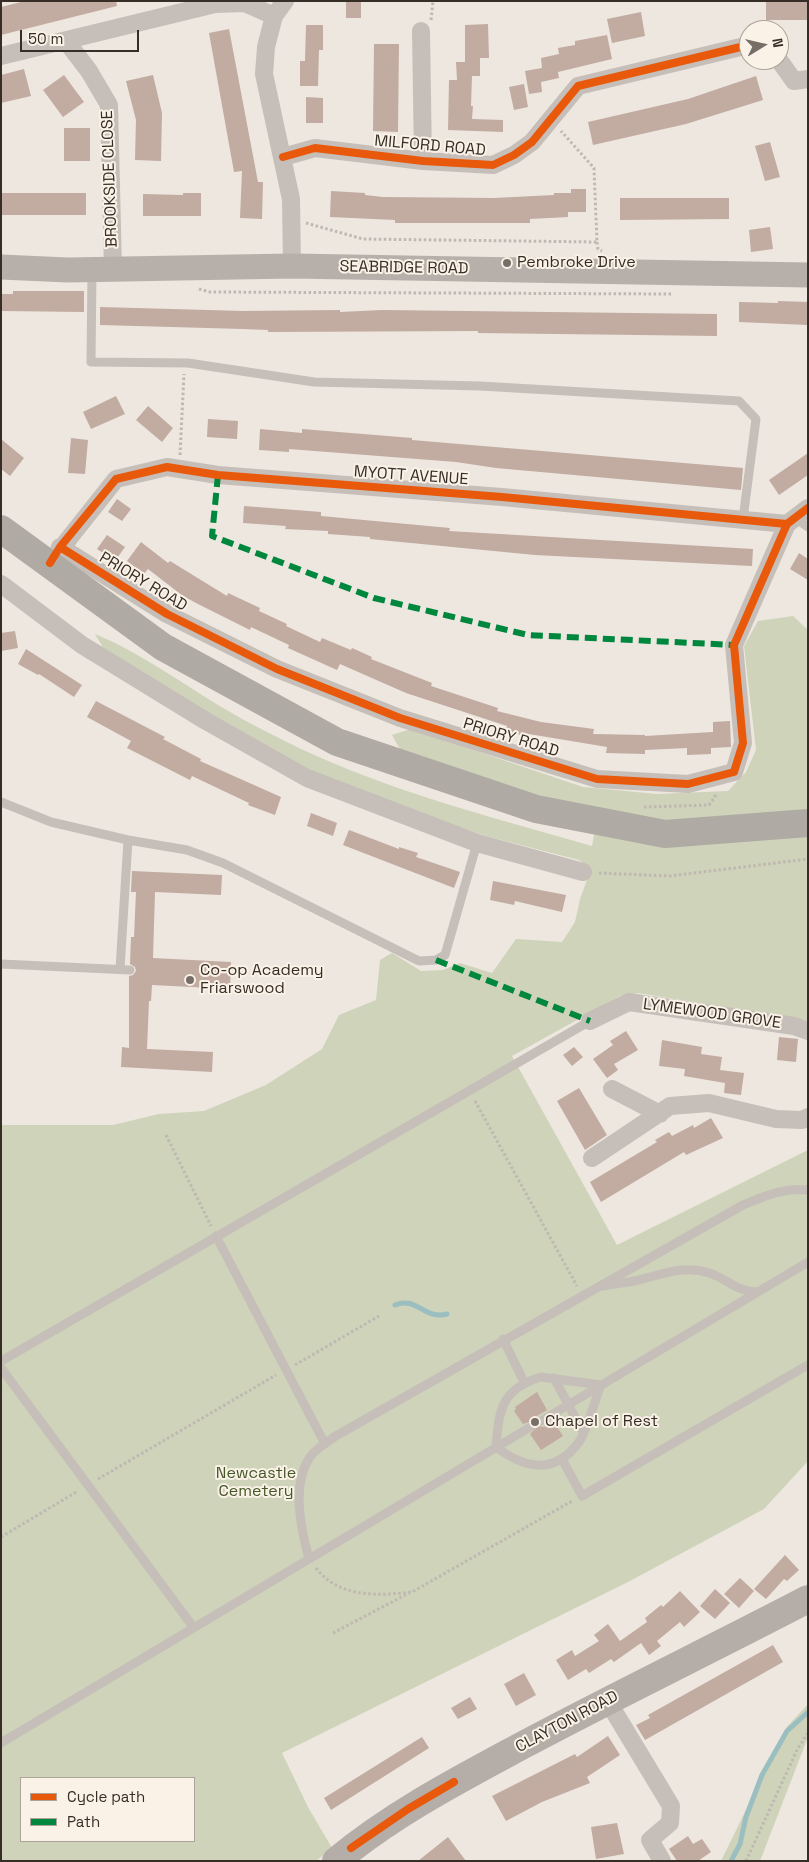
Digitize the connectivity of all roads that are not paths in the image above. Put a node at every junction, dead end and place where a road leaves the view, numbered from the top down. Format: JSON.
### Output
{"nodes":[{"id":1,"x":285,"y":1,"type":"edge"},
{"id":2,"x":274,"y":16,"type":"junction"},
{"id":3,"x":421,"y":31,"type":"dead end"},
{"id":4,"x":66,"y":41,"type":"junction"},
{"id":5,"x":739,"y":47,"type":"edge"},
{"id":6,"x":1,"y":56,"type":"edge"},
{"id":7,"x":786,"y":70,"type":"edge"},
{"id":8,"x":808,"y":79,"type":"edge"},
{"id":9,"x":283,"y":157,"type":"junction"},
{"id":10,"x":423,"y":161,"type":"junction"},
{"id":11,"x":292,"y":266,"type":"junction"},
{"id":12,"x":1,"y":267,"type":"edge"},
{"id":13,"x":103,"y":269,"type":"junction"},
{"id":14,"x":808,"y":275,"type":"edge"},
{"id":15,"x":743,"y":519,"type":"junction"},
{"id":16,"x":799,"y":519,"type":"edge"},
{"id":17,"x":1,"y":529,"type":"edge"},
{"id":18,"x":55,"y":555,"type":"junction"},
{"id":19,"x":1,"y":584,"type":"edge"},
{"id":20,"x":1,"y":802,"type":"edge"},
{"id":21,"x":808,"y":823,"type":"edge"},
{"id":22,"x":128,"y":840,"type":"junction"},
{"id":23,"x":477,"y":843,"type":"junction"},
{"id":24,"x":583,"y":872,"type":"road end"},
{"id":25,"x":1,"y":964,"type":"edge"},
{"id":26,"x":590,"y":1021,"type":"joint"},
{"id":27,"x":808,"y":1031,"type":"edge"},
{"id":28,"x":612,"y":1089,"type":"dead end"},
{"id":29,"x":660,"y":1114,"type":"junction"},
{"id":30,"x":808,"y":1117,"type":"edge"},
{"id":31,"x":592,"y":1158,"type":"dead end"},
{"id":32,"x":808,"y":1190,"type":"edge"},
{"id":33,"x":216,"y":1236,"type":"junction"},
{"id":34,"x":808,"y":1262,"type":"edge"},
{"id":35,"x":598,"y":1286,"type":"junction"},
{"id":36,"x":759,"y":1292,"type":"junction"},
{"id":37,"x":503,"y":1340,"type":"junction"},
{"id":38,"x":1,"y":1361,"type":"edge"},
{"id":39,"x":808,"y":1365,"type":"edge"},
{"id":40,"x":1,"y":1368,"type":"edge"},
{"id":41,"x":554,"y":1378,"type":"junction"},
{"id":42,"x":524,"y":1382,"type":"junction"},
{"id":43,"x":601,"y":1385,"type":"junction"},
{"id":44,"x":568,"y":1405,"type":"junction"},
{"id":45,"x":541,"y":1421,"type":"dead end"},
{"id":46,"x":532,"y":1426,"type":"dead end"},
{"id":47,"x":583,"y":1432,"type":"junction"},
{"id":48,"x":325,"y":1444,"type":"junction"},
{"id":49,"x":496,"y":1447,"type":"junction"},
{"id":50,"x":562,"y":1459,"type":"junction"},
{"id":51,"x":309,"y":1559,"type":"junction"},
{"id":52,"x":808,"y":1599,"type":"edge"},
{"id":53,"x":194,"y":1628,"type":"junction"},
{"id":54,"x":608,"y":1700,"type":"junction"},
{"id":55,"x":1,"y":1743,"type":"edge"},
{"id":56,"x":336,"y":1861,"type":"edge"},
{"id":57,"x":662,"y":1861,"type":"edge"}],
"edges":[{"from":1,"to":2,"type":"street"},
{"from":2,"to":4,"type":"street"},
{"from":2,"to":9,"type":"street"},
{"from":3,"to":10,"type":"street"},
{"from":4,"to":6,"type":"street"},
{"from":4,"to":13,"type":"street","name":"BROOKSIDE CLOSE"},
{"from":5,"to":10,"type":"street","name":"MILFORD ROAD"},
{"from":7,"to":8,"type":"street"},
{"from":9,"to":10,"type":"street","name":"MILFORD ROAD"},
{"from":9,"to":11,"type":"street"},
{"from":11,"to":13,"type":"main road","name":"SEABRIDGE ROAD"},
{"from":11,"to":14,"type":"main road","name":"SEABRIDGE ROAD"},
{"from":12,"to":13,"type":"main road","name":"SEABRIDGE ROAD"},
{"from":13,"to":15,"type":"lane"},
{"from":15,"to":16,"type":"street","name":"MYOTT AVENUE"},
{"from":15,"to":18,"type":"street","name":"MYOTT AVENUE"},
{"from":16,"to":18,"type":"street","name":"PRIORY ROAD"},
{"from":17,"to":18,"type":"highway","name":"PRIORY ROAD"},
{"from":18,"to":21,"type":"highway","name":"PRIORY ROAD"},
{"from":19,"to":23,"type":"street"},
{"from":20,"to":22,"type":"lane"},
{"from":22,"to":23,"type":"lane"},
{"from":22,"to":25,"type":"lane"},
{"from":23,"to":24,"type":"street"},
{"from":26,"to":27,"type":"street","name":"LYMEWOOD GROVE"},
{"from":26,"to":33,"type":"lane"},
{"from":28,"to":29,"type":"street"},
{"from":29,"to":30,"type":"street"},
{"from":29,"to":31,"type":"street"},
{"from":32,"to":35,"type":"lane"},
{"from":33,"to":38,"type":"lane"},
{"from":33,"to":48,"type":"lane"},
{"from":34,"to":36,"type":"lane"},
{"from":35,"to":36,"type":"lane"},
{"from":35,"to":37,"type":"lane"},
{"from":36,"to":43,"type":"lane"},
{"from":37,"to":42,"type":"lane"},
{"from":37,"to":48,"type":"lane"},
{"from":39,"to":50,"type":"lane"},
{"from":40,"to":53,"type":"lane"},
{"from":41,"to":42,"type":"lane"},
{"from":41,"to":43,"type":"lane"},
{"from":41,"to":44,"type":"lane"},
{"from":42,"to":49,"type":"lane"},
{"from":43,"to":44,"type":"lane"},
{"from":43,"to":47,"type":"lane"},
{"from":44,"to":45,"type":"lane"},
{"from":44,"to":47,"type":"lane"},
{"from":46,"to":49,"type":"lane"},
{"from":47,"to":50,"type":"lane"},
{"from":48,"to":51,"type":"lane"},
{"from":49,"to":50,"type":"lane"},
{"from":49,"to":51,"type":"lane"},
{"from":51,"to":53,"type":"lane"},
{"from":52,"to":54,"type":"main road","name":"CLAYTON ROAD"},
{"from":53,"to":55,"type":"lane"},
{"from":54,"to":56,"type":"main road","name":"CLAYTON ROAD"},
{"from":54,"to":57,"type":"street"}]}
